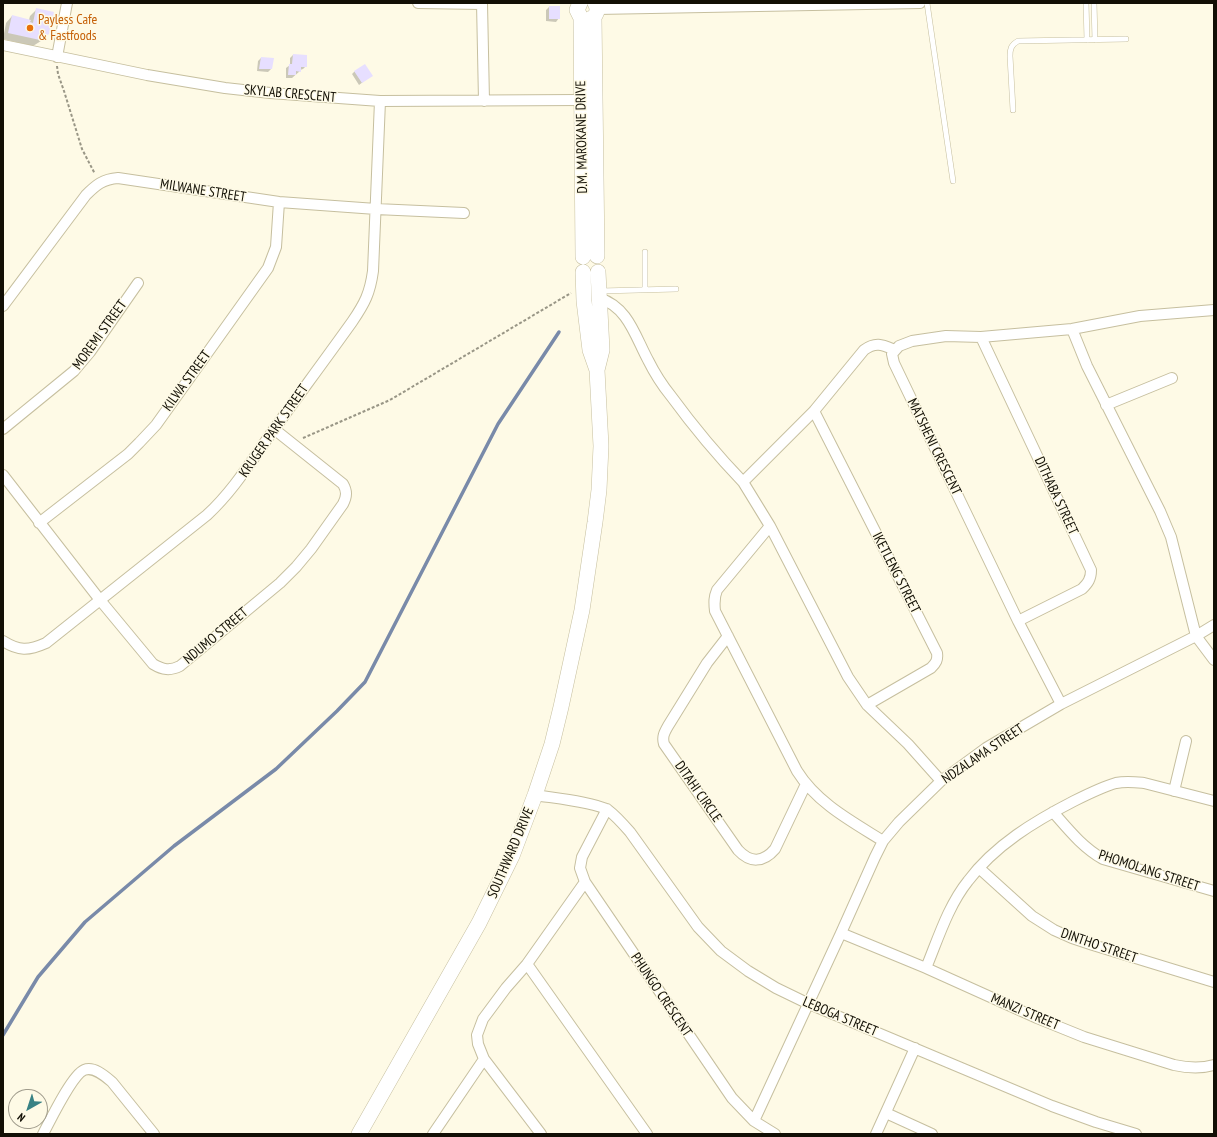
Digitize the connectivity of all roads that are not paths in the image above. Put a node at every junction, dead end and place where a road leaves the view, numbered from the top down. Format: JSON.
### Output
{"nodes":[{"id":1,"x":67,"y":3,"type":"edge"},
{"id":2,"x":418,"y":3,"type":"edge"},
{"id":3,"x":920,"y":3,"type":"edge"},
{"id":4,"x":927,"y":3,"type":"edge"},
{"id":5,"x":1086,"y":3,"type":"edge"},
{"id":6,"x":1094,"y":3,"type":"edge"},
{"id":7,"x":482,"y":4,"type":"edge"},
{"id":8,"x":589,"y":10,"type":"edge"},
{"id":9,"x":1126,"y":39,"type":"dead end"},
{"id":10,"x":1088,"y":40,"type":"junction"},
{"id":11,"x":1095,"y":40,"type":"junction"},
{"id":12,"x":3,"y":45,"type":"edge"},
{"id":13,"x":57,"y":57,"type":"junction"},
{"id":14,"x":581,"y":100,"type":"junction"},
{"id":15,"x":380,"y":101,"type":"junction"},
{"id":16,"x":484,"y":101,"type":"junction"},
{"id":17,"x":1013,"y":110,"type":"dead end"},
{"id":18,"x":953,"y":181,"type":"dead end"},
{"id":19,"x":279,"y":202,"type":"junction"},
{"id":20,"x":376,"y":209,"type":"junction"},
{"id":21,"x":464,"y":213,"type":"dead end"},
{"id":22,"x":645,"y":252,"type":"dead end"},
{"id":23,"x":589,"y":269,"type":"junction"},
{"id":24,"x":138,"y":283,"type":"dead end"},
{"id":25,"x":676,"y":289,"type":"dead end"},
{"id":26,"x":645,"y":290,"type":"junction"},
{"id":27,"x":599,"y":294,"type":"junction"},
{"id":28,"x":3,"y":306,"type":"edge"},
{"id":29,"x":1214,"y":310,"type":"edge"},
{"id":30,"x":1072,"y":329,"type":"junction"},
{"id":31,"x":981,"y":337,"type":"junction"},
{"id":32,"x":895,"y":350,"type":"junction"},
{"id":33,"x":597,"y":370,"type":"junction"},
{"id":34,"x":1172,"y":378,"type":"dead end"},
{"id":35,"x":1106,"y":405,"type":"junction"},
{"id":36,"x":814,"y":411,"type":"junction"},
{"id":37,"x":3,"y":429,"type":"edge"},
{"id":38,"x":274,"y":429,"type":"junction"},
{"id":39,"x":3,"y":475,"type":"edge"},
{"id":40,"x":743,"y":482,"type":"junction"},
{"id":41,"x":39,"y":523,"type":"junction"},
{"id":42,"x":770,"y":526,"type":"junction"},
{"id":43,"x":592,"y":546,"type":"joint"},
{"id":44,"x":100,"y":600,"type":"junction"},
{"id":45,"x":1018,"y":621,"type":"junction"},
{"id":46,"x":1214,"y":625,"type":"edge"},
{"id":47,"x":728,"y":636,"type":"junction"},
{"id":48,"x":1196,"y":636,"type":"junction"},
{"id":49,"x":3,"y":640,"type":"edge"},
{"id":50,"x":1214,"y":660,"type":"edge"},
{"id":51,"x":1062,"y":704,"type":"junction"},
{"id":52,"x":867,"y":705,"type":"junction"},
{"id":53,"x":1186,"y":741,"type":"dead end"},
{"id":54,"x":941,"y":781,"type":"junction"},
{"id":55,"x":806,"y":784,"type":"junction"},
{"id":56,"x":1174,"y":791,"type":"junction"},
{"id":57,"x":535,"y":795,"type":"junction"},
{"id":58,"x":1214,"y":801,"type":"edge"},
{"id":59,"x":607,"y":810,"type":"junction"},
{"id":60,"x":1053,"y":812,"type":"junction"},
{"id":61,"x":883,"y":841,"type":"junction"},
{"id":62,"x":979,"y":868,"type":"junction"},
{"id":63,"x":585,"y":882,"type":"junction"},
{"id":64,"x":1214,"y":891,"type":"edge"},
{"id":65,"x":842,"y":932,"type":"junction"},
{"id":66,"x":527,"y":964,"type":"junction"},
{"id":67,"x":926,"y":968,"type":"junction"},
{"id":68,"x":1214,"y":982,"type":"edge"},
{"id":69,"x":809,"y":1004,"type":"junction"},
{"id":70,"x":915,"y":1048,"type":"junction"},
{"id":71,"x":484,"y":1059,"type":"junction"},
{"id":72,"x":1214,"y":1065,"type":"edge"},
{"id":73,"x":886,"y":1113,"type":"junction"},
{"id":74,"x":754,"y":1121,"type":"junction"},
{"id":75,"x":43,"y":1134,"type":"edge"},
{"id":76,"x":154,"y":1134,"type":"edge"},
{"id":77,"x":359,"y":1134,"type":"edge"},
{"id":78,"x":434,"y":1134,"type":"edge"},
{"id":79,"x":540,"y":1134,"type":"edge"},
{"id":80,"x":648,"y":1134,"type":"edge"},
{"id":81,"x":775,"y":1134,"type":"edge"},
{"id":82,"x":876,"y":1134,"type":"edge"},
{"id":83,"x":932,"y":1134,"type":"edge"},
{"id":84,"x":1136,"y":1134,"type":"edge"}],
"edges":[{"from":1,"to":13,"type":"street"},
{"from":2,"to":7,"type":"street"},
{"from":3,"to":8,"type":"street"},
{"from":4,"to":18,"type":"lane"},
{"from":5,"to":10,"type":"lane"},
{"from":6,"to":11,"type":"lane"},
{"from":7,"to":16,"type":"street"},
{"from":8,"to":14,"type":"main road","name":"D.M. MAROKANE DRIVE"},
{"from":8,"to":23,"type":"main road","name":"D.M. MAROKANE DRIVE"},
{"from":9,"to":11,"type":"lane"},
{"from":10,"to":11,"type":"lane"},
{"from":10,"to":17,"type":"lane"},
{"from":12,"to":13,"type":"street","name":"SKYLAB CRESCENT"},
{"from":13,"to":15,"type":"street","name":"SKYLAB CRESCENT"},
{"from":14,"to":16,"type":"street","name":"SKYLAB CRESCENT"},
{"from":14,"to":23,"type":"main road","name":"D.M. MAROKANE DRIVE"},
{"from":15,"to":16,"type":"street","name":"SKYLAB CRESCENT"},
{"from":15,"to":20,"type":"street","name":"KRUGER PARK STREET"},
{"from":19,"to":20,"type":"street","name":"MILWANE STREET"},
{"from":19,"to":28,"type":"street","name":"MILWANE STREET"},
{"from":19,"to":41,"type":"street","name":"KILWA STREET"},
{"from":20,"to":21,"type":"street","name":"MILWANE STREET"},
{"from":20,"to":38,"type":"street","name":"KRUGER PARK STREET"},
{"from":22,"to":26,"type":"lane"},
{"from":23,"to":27,"type":"main road","name":"D.M. MAROKANE DRIVE"},
{"from":23,"to":33,"type":"main road","name":"D.M. MAROKANE DRIVE"},
{"from":24,"to":37,"type":"street","name":"MOREMI STREET"},
{"from":25,"to":26,"type":"lane"},
{"from":26,"to":27,"type":"lane"},
{"from":27,"to":33,"type":"main road","name":"D.M. MAROKANE DRIVE"},
{"from":27,"to":40,"type":"street"},
{"from":29,"to":30,"type":"street"},
{"from":30,"to":31,"type":"street"},
{"from":30,"to":35,"type":"street"},
{"from":31,"to":32,"type":"street"},
{"from":31,"to":45,"type":"street","name":"DITHABA STREET"},
{"from":32,"to":36,"type":"street"},
{"from":32,"to":45,"type":"street","name":"MATSHENI CRESCENT"},
{"from":33,"to":43,"type":"main road","name":"D.M. MAROKANE DRIVE"},
{"from":34,"to":35,"type":"street"},
{"from":35,"to":48,"type":"street"},
{"from":36,"to":40,"type":"street"},
{"from":36,"to":52,"type":"street","name":"IKETLENG STREET"},
{"from":38,"to":44,"type":"street","name":"KRUGER PARK STREET"},
{"from":38,"to":44,"type":"street","name":"NDUMO STREET"},
{"from":39,"to":41,"type":"street","name":"NDUMO STREET"},
{"from":40,"to":42,"type":"street"},
{"from":41,"to":44,"type":"street","name":"NDUMO STREET"},
{"from":42,"to":47,"type":"street"},
{"from":42,"to":52,"type":"street"},
{"from":43,"to":57,"type":"main road","name":"SOUTHWARD DRIVE"},
{"from":44,"to":49,"type":"street","name":"KRUGER PARK STREET"},
{"from":45,"to":51,"type":"street","name":"MATSHENI CRESCENT"},
{"from":46,"to":48,"type":"street","name":"NDZALAMA STREET"},
{"from":47,"to":55,"type":"street"},
{"from":47,"to":55,"type":"street","name":"DITAHI CIRCLE"},
{"from":48,"to":50,"type":"street"},
{"from":48,"to":51,"type":"street","name":"NDZALAMA STREET"},
{"from":51,"to":54,"type":"street","name":"NDZALAMA STREET"},
{"from":52,"to":54,"type":"street"},
{"from":53,"to":56,"type":"street"},
{"from":54,"to":61,"type":"street","name":"NDZALAMA STREET"},
{"from":55,"to":61,"type":"street"},
{"from":56,"to":58,"type":"street"},
{"from":56,"to":60,"type":"street"},
{"from":57,"to":59,"type":"street"},
{"from":57,"to":77,"type":"main road","name":"SOUTHWARD DRIVE"},
{"from":59,"to":63,"type":"street","name":"PHUNGO CRESCENT"},
{"from":59,"to":69,"type":"street","name":"LEBOGA STREET"},
{"from":60,"to":62,"type":"street"},
{"from":60,"to":64,"type":"street","name":"PHOMOLANG STREET"},
{"from":61,"to":65,"type":"street","name":"NDZALAMA STREET"},
{"from":62,"to":67,"type":"street"},
{"from":62,"to":68,"type":"street","name":"DINTHO STREET"},
{"from":63,"to":66,"type":"street"},
{"from":63,"to":74,"type":"street","name":"PHUNGO CRESCENT"},
{"from":65,"to":67,"type":"street","name":"MANZI STREET"},
{"from":65,"to":69,"type":"street","name":"NDZALAMA STREET"},
{"from":66,"to":71,"type":"street"},
{"from":66,"to":80,"type":"street"},
{"from":67,"to":72,"type":"street","name":"MANZI STREET"},
{"from":69,"to":70,"type":"street","name":"LEBOGA STREET"},
{"from":69,"to":74,"type":"street"},
{"from":70,"to":73,"type":"street"},
{"from":70,"to":84,"type":"street","name":"LEBOGA STREET"},
{"from":71,"to":78,"type":"street"},
{"from":71,"to":79,"type":"street"},
{"from":73,"to":82,"type":"street"},
{"from":73,"to":83,"type":"street"},
{"from":74,"to":81,"type":"street","name":"PHUNGO CRESCENT"},
{"from":75,"to":76,"type":"street"}]}
